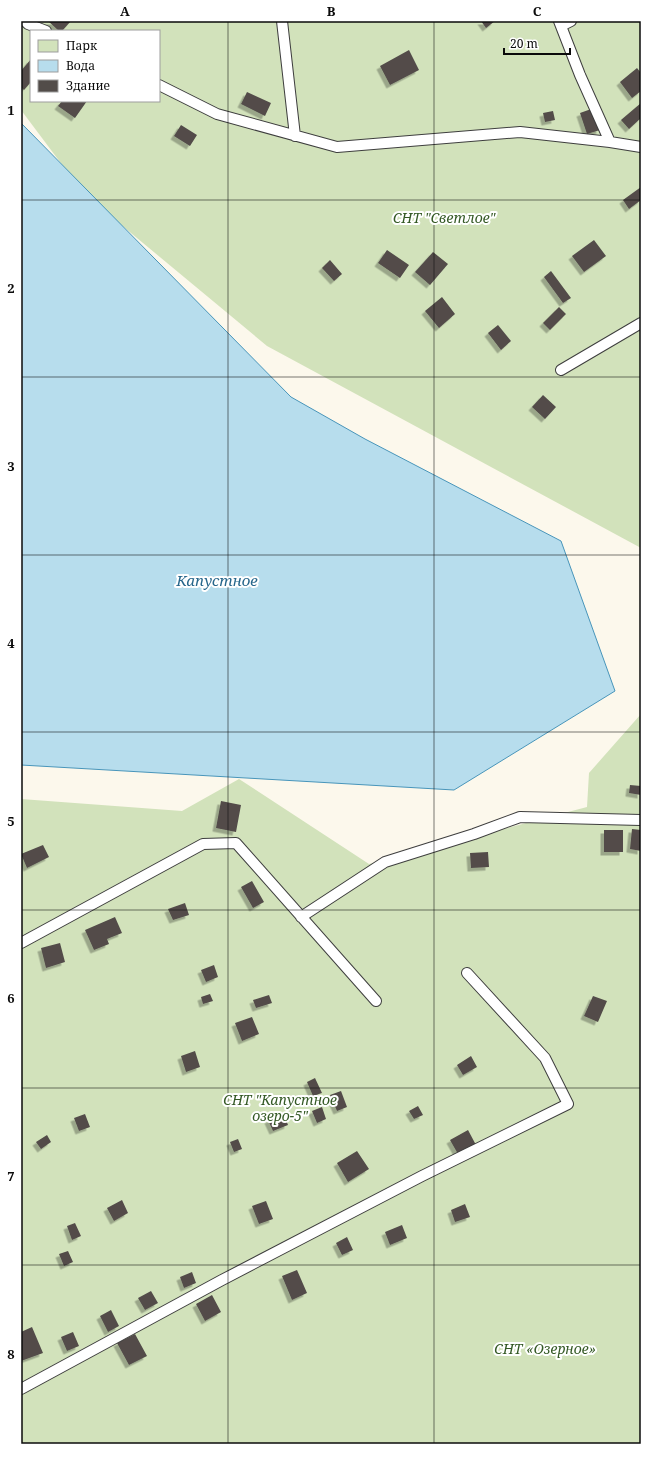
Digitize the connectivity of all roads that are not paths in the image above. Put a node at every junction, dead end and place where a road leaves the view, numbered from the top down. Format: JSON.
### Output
{"nodes":[{"id":1,"x":25,"y":21,"type":"edge"},
{"id":2,"x":282,"y":21,"type":"edge"},
{"id":3,"x":572,"y":21,"type":"edge"},
{"id":4,"x":560,"y":24,"type":"edge"},
{"id":5,"x":43,"y":30,"type":"edge"},
{"id":6,"x":160,"y":86,"type":"edge"},
{"id":7,"x":295,"y":136,"type":"junction"},
{"id":8,"x":610,"y":142,"type":"junction"},
{"id":9,"x":641,"y":147,"type":"edge"},
{"id":10,"x":641,"y":323,"type":"edge"},
{"id":11,"x":561,"y":370,"type":"dead end"},
{"id":12,"x":641,"y":820,"type":"edge"},
{"id":13,"x":301,"y":917,"type":"junction"},
{"id":14,"x":21,"y":943,"type":"edge"},
{"id":15,"x":467,"y":973,"type":"dead end"},
{"id":16,"x":376,"y":1001,"type":"dead end"},
{"id":17,"x":21,"y":1389,"type":"edge"}],
"edges":[{"from":1,"to":5,"type":"lane"},
{"from":2,"to":7,"type":"lane"},
{"from":3,"to":4,"type":"lane"},
{"from":4,"to":8,"type":"lane"},
{"from":6,"to":7,"type":"lane"},
{"from":7,"to":8,"type":"lane"},
{"from":8,"to":9,"type":"lane"},
{"from":10,"to":11,"type":"lane"},
{"from":12,"to":13,"type":"lane"},
{"from":13,"to":14,"type":"lane"},
{"from":13,"to":16,"type":"lane"},
{"from":15,"to":17,"type":"lane"}]}
